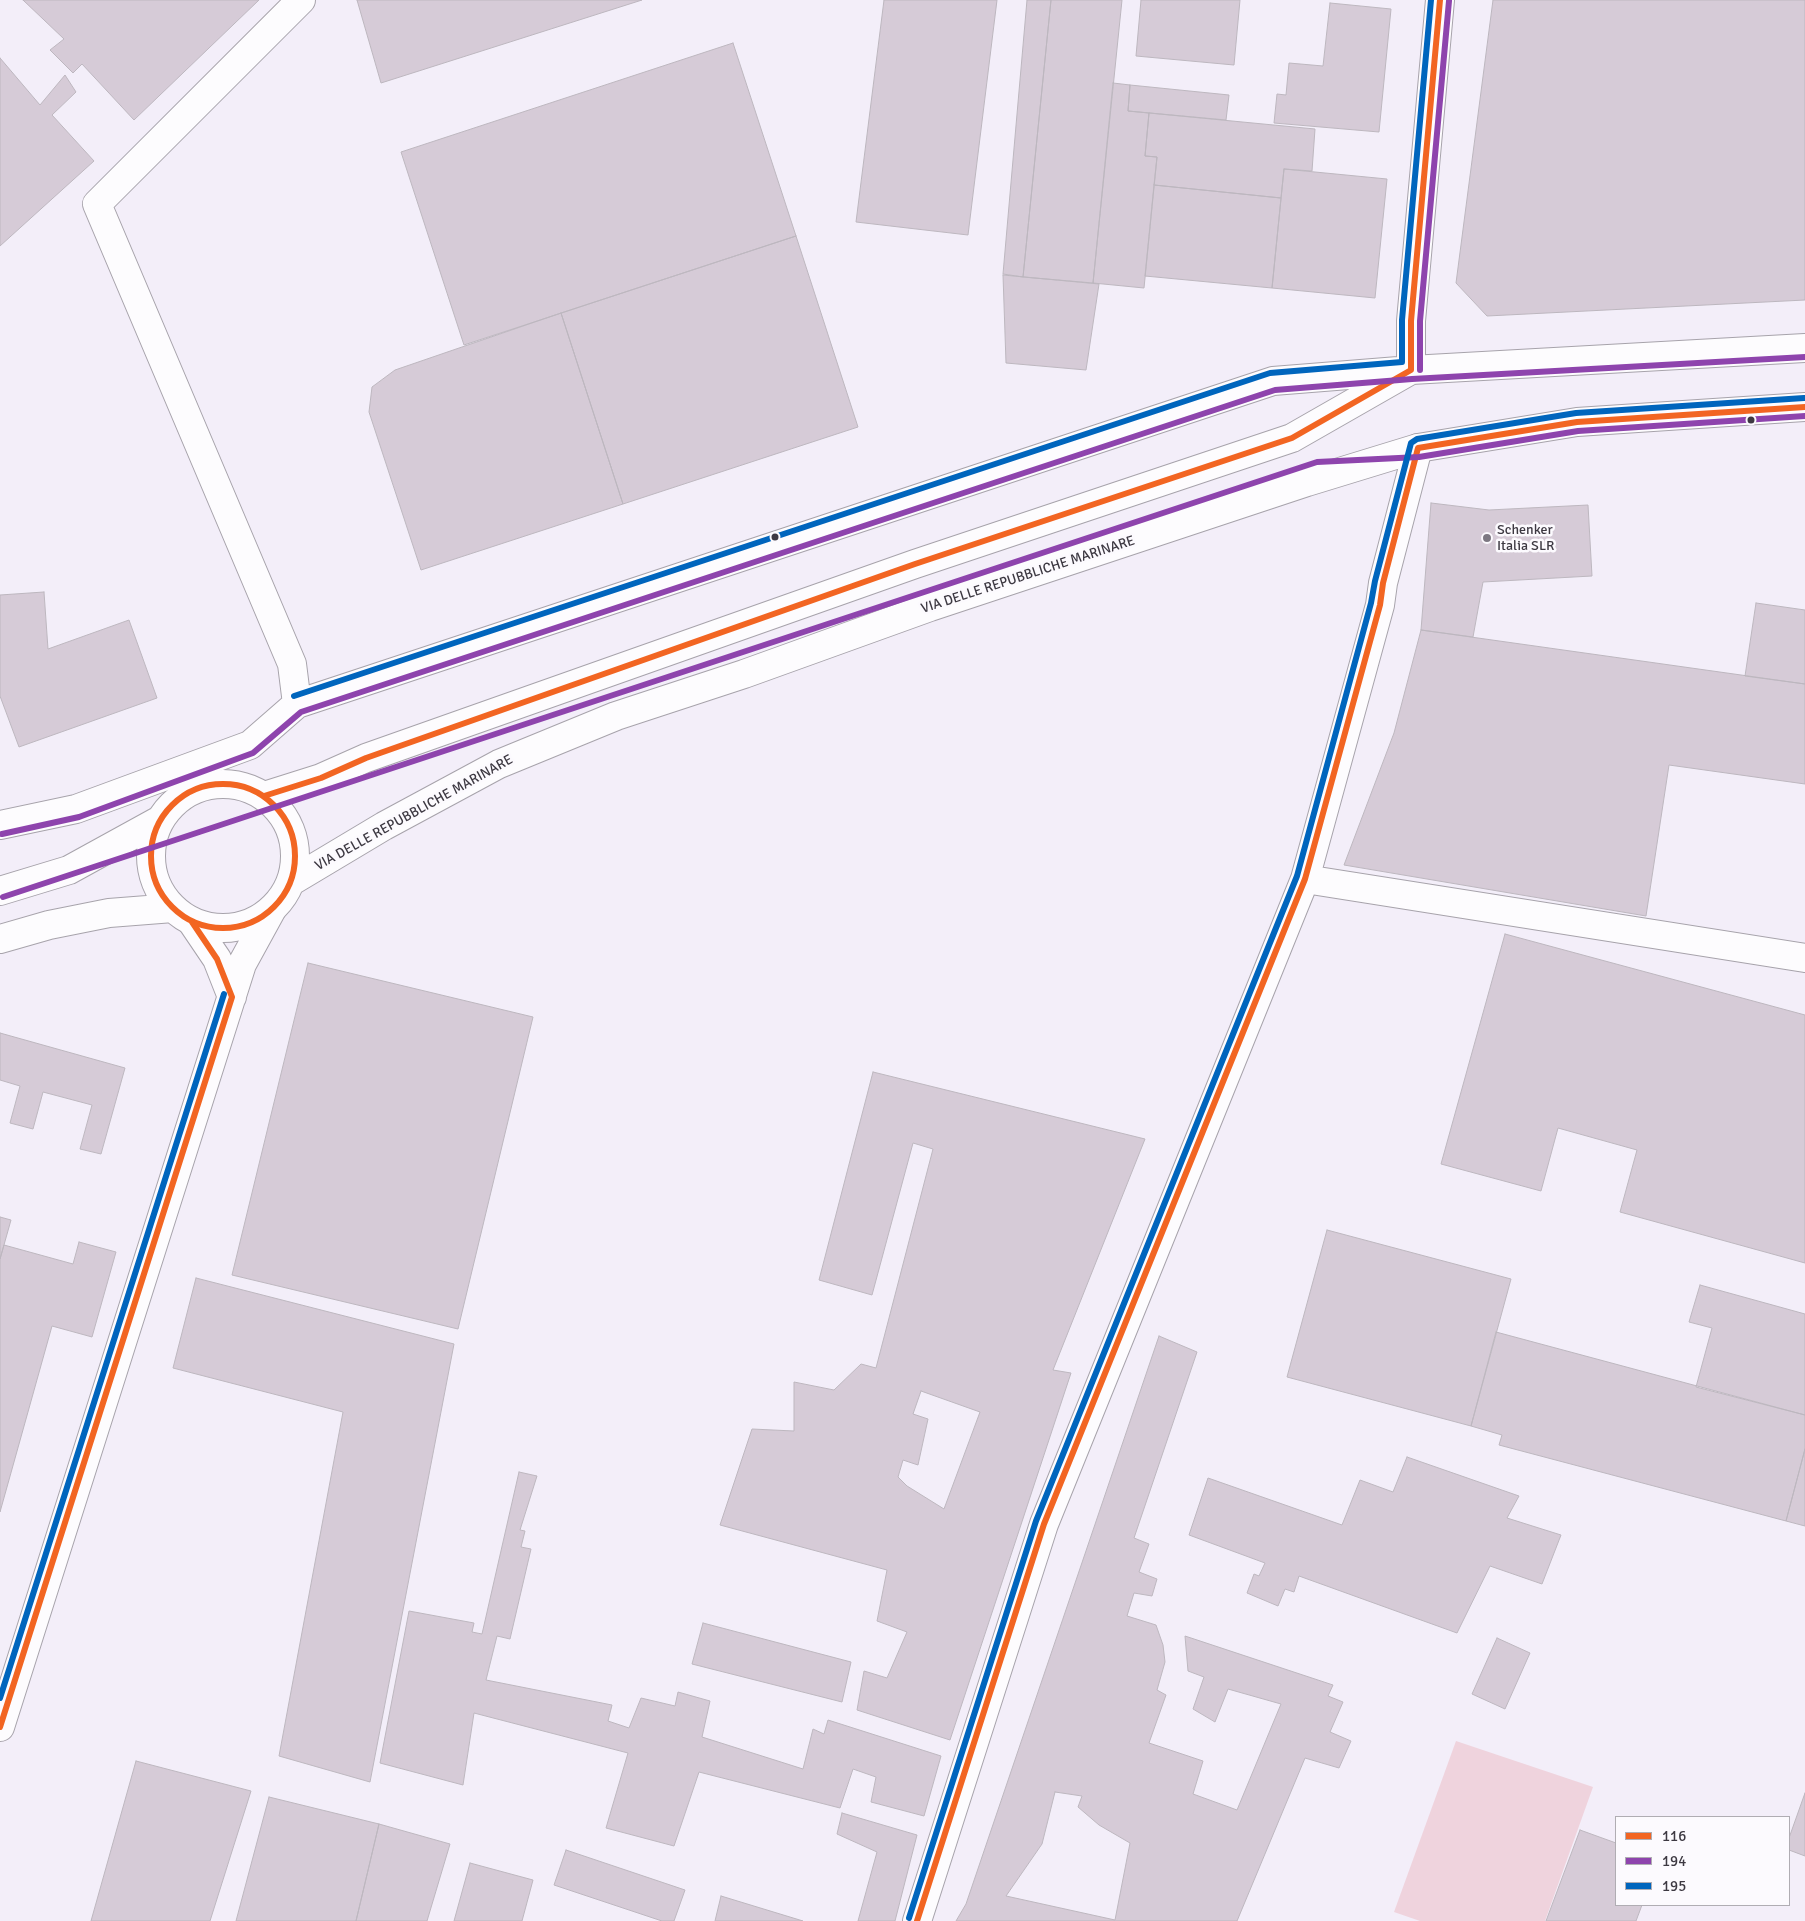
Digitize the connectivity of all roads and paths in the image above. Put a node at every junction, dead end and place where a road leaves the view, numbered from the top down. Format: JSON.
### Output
{"nodes":[{"id":1,"x":301,"y":0,"type":"edge"},
{"id":2,"x":1440,"y":0,"type":"edge"},
{"id":3,"x":1805,"y":348,"type":"edge"},
{"id":4,"x":1410,"y":370,"type":"junction"},
{"id":5,"x":1805,"y":407,"type":"edge"},
{"id":6,"x":1418,"y":448,"type":"junction"},
{"id":7,"x":297,"y":704,"type":"junction"},
{"id":8,"x":264,"y":796,"type":"junction"},
{"id":9,"x":160,"y":820,"type":"junction"},
{"id":10,"x":0,"y":825,"type":"edge"},
{"id":11,"x":1306,"y":879,"type":"junction"},
{"id":12,"x":292,"y":881,"type":"junction"},
{"id":13,"x":0,"y":892,"type":"edge"},
{"id":14,"x":271,"y":910,"type":"junction"},
{"id":15,"x":182,"y":915,"type":"junction"},
{"id":16,"x":0,"y":939,"type":"edge"},
{"id":17,"x":1805,"y":958,"type":"edge"},
{"id":18,"x":232,"y":997,"type":"junction"},
{"id":19,"x":0,"y":1727,"type":"edge"},
{"id":20,"x":917,"y":1921,"type":"edge"}],
"edges":[{"from":1,"to":7,"type":"street"},
{"from":2,"to":4,"type":"street"},
{"from":3,"to":4,"type":"street"},
{"from":4,"to":7,"type":"street"},
{"from":4,"to":8,"type":"street"},
{"from":5,"to":6,"type":"street","name":"VIA DELLE REPUBBLICHE MARINARE"},
{"from":6,"to":11,"type":"street"},
{"from":6,"to":12,"type":"street","name":"VIA DELLE REPUBBLICHE MARINARE"},
{"from":7,"to":10,"type":"street"},
{"from":8,"to":9,"type":"street","name":"VIA DELLE REPUBBLICHE MARINARE"},
{"from":8,"to":12,"type":"street","name":"VIA DELLE REPUBBLICHE MARINARE"},
{"from":9,"to":13,"type":"street","name":"VIA DELLE REPUBBLICHE MARINARE"},
{"from":9,"to":15,"type":"street","name":"VIA DELLE REPUBBLICHE MARINARE"},
{"from":11,"to":17,"type":"street"},
{"from":11,"to":20,"type":"street"},
{"from":12,"to":14,"type":"street","name":"VIA DELLE REPUBBLICHE MARINARE"},
{"from":14,"to":15,"type":"street","name":"VIA DELLE REPUBBLICHE MARINARE"},
{"from":14,"to":18,"type":"street"},
{"from":15,"to":16,"type":"street","name":"VIA DELLE REPUBBLICHE MARINARE"},
{"from":15,"to":18,"type":"street"},
{"from":18,"to":19,"type":"street"}]}
